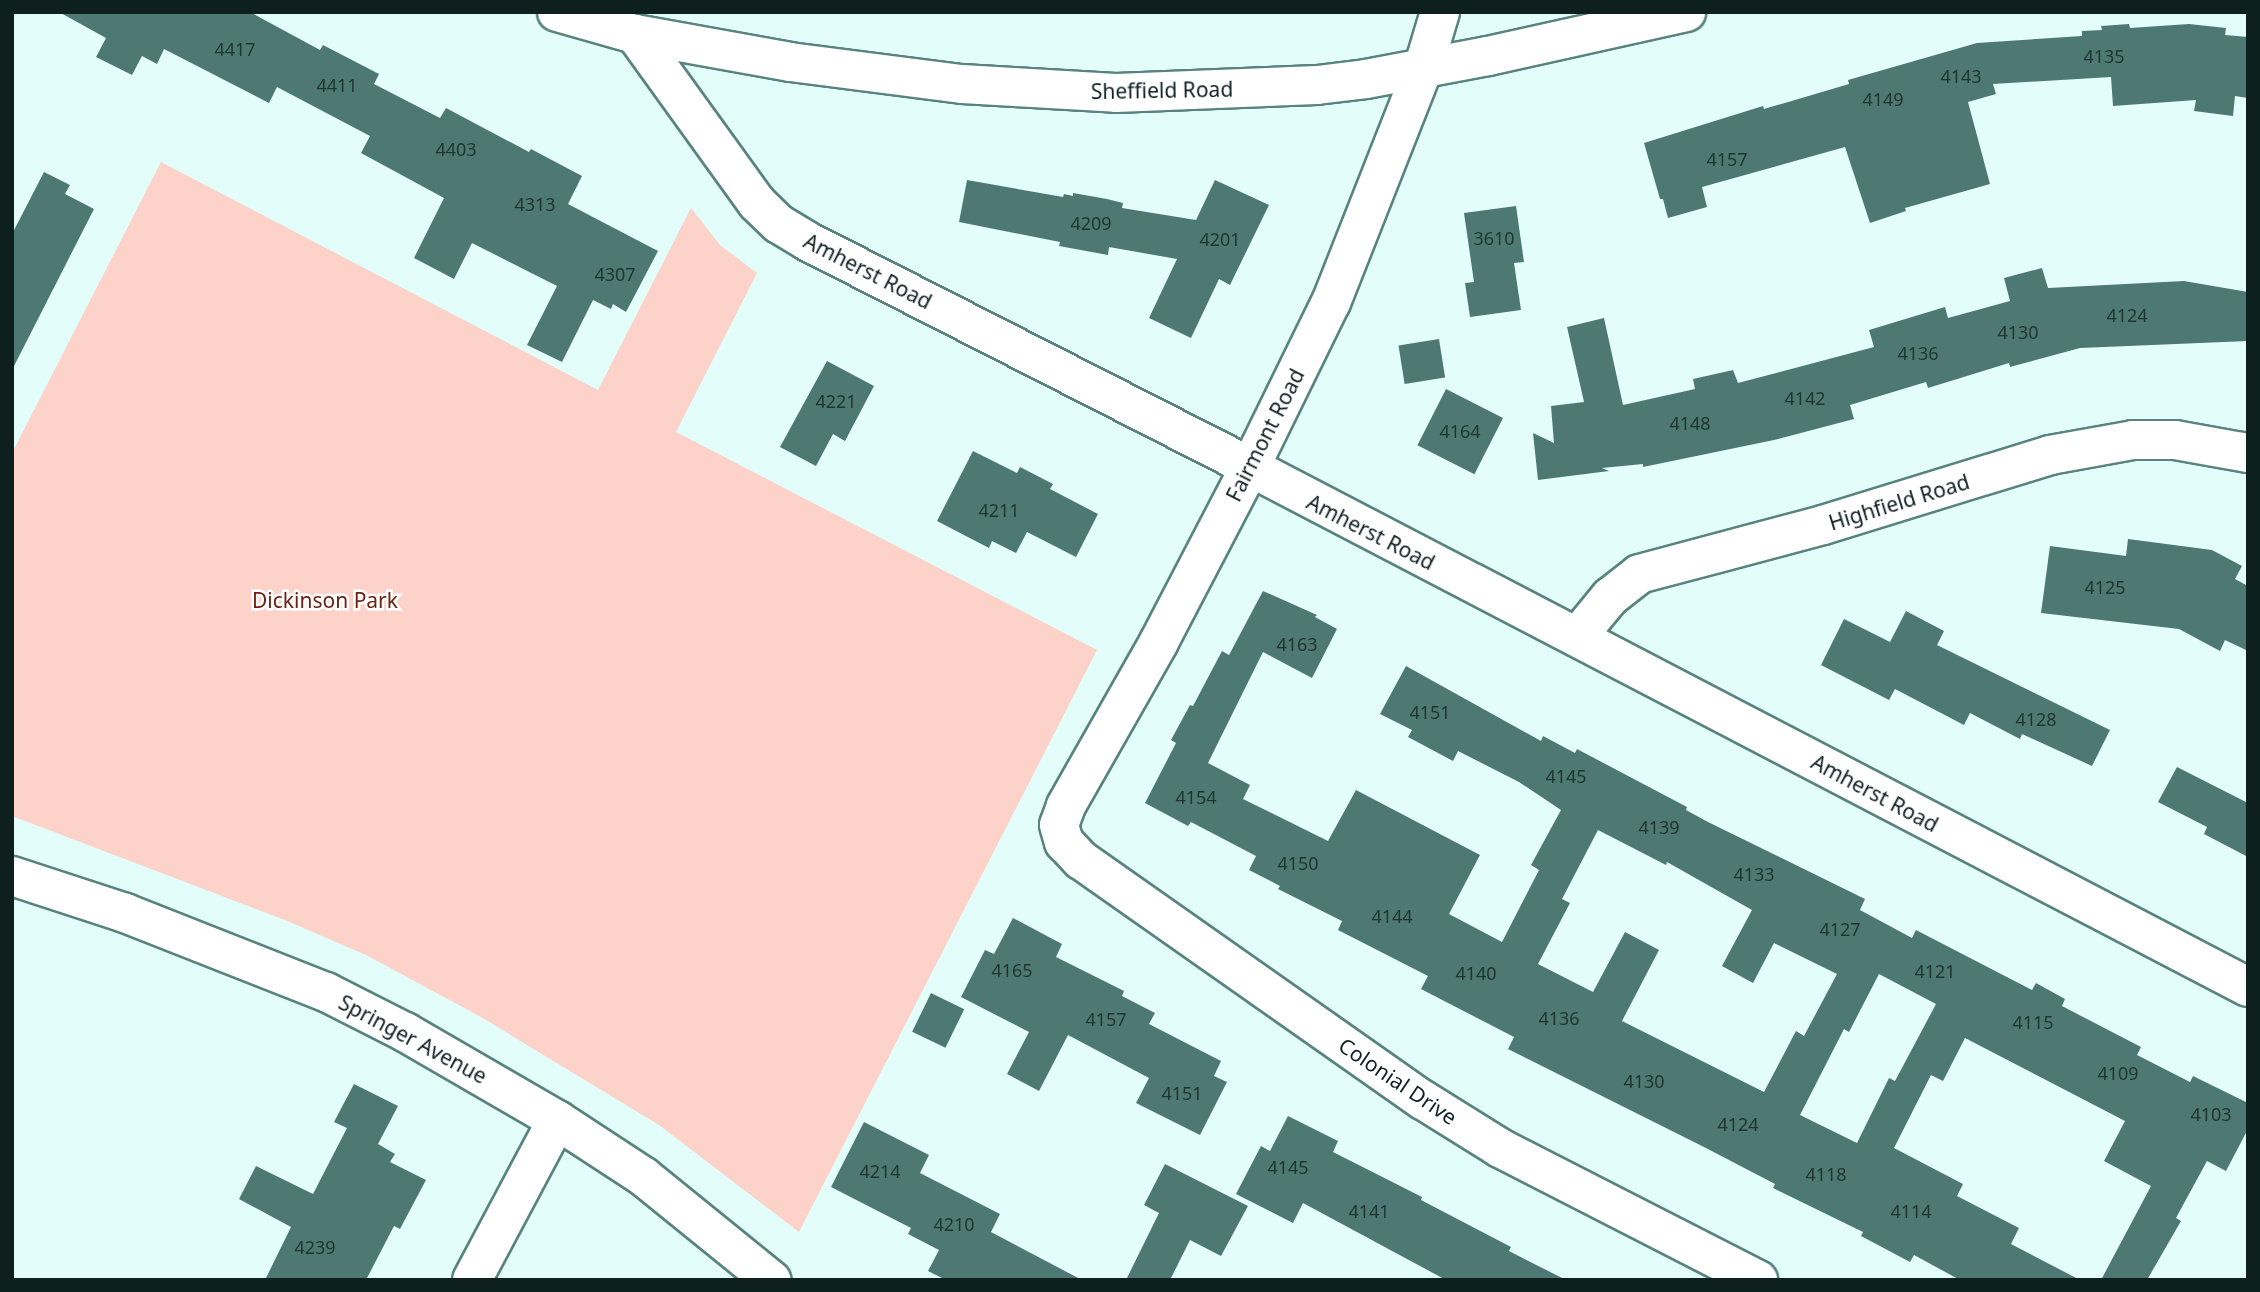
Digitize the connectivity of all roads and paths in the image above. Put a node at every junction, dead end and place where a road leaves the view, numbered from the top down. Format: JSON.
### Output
{"nodes":[{"id":1,"x":556,"y":12,"type":"edge"},
{"id":2,"x":1440,"y":12,"type":"edge"},
{"id":3,"x":1686,"y":12,"type":"edge"},
{"id":4,"x":635,"y":34,"type":"junction"},
{"id":5,"x":1423,"y":69,"type":"junction"},
{"id":6,"x":2248,"y":453,"type":"edge"},
{"id":7,"x":1251,"y":467,"type":"junction"},
{"id":8,"x":1577,"y":637,"type":"junction"},
{"id":9,"x":1064,"y":842,"type":"joint"},
{"id":10,"x":12,"y":876,"type":"edge"},
{"id":11,"x":2248,"y":987,"type":"edge"},
{"id":12,"x":557,"y":1120,"type":"junction"},
{"id":13,"x":472,"y":1280,"type":"edge"},
{"id":14,"x":771,"y":1280,"type":"edge"},
{"id":15,"x":1758,"y":1280,"type":"edge"}],
"edges":[{"from":1,"to":4,"type":"street"},
{"from":2,"to":5,"type":"street","name":"Fairmont Road"},
{"from":3,"to":5,"type":"street","name":"Sheffield Road"},
{"from":4,"to":5,"type":"street","name":"Sheffield Road"},
{"from":4,"to":7,"type":"street","name":"Amherst Road"},
{"from":5,"to":7,"type":"street","name":"Fairmont Road"},
{"from":6,"to":8,"type":"street","name":"Highfield Road"},
{"from":7,"to":8,"type":"street","name":"Amherst Road"},
{"from":7,"to":9,"type":"street","name":"Fairmont Road"},
{"from":8,"to":11,"type":"street","name":"Amherst Road"},
{"from":9,"to":15,"type":"street","name":"Colonial Drive"},
{"from":10,"to":12,"type":"street","name":"Springer Avenue"},
{"from":12,"to":13,"type":"street"},
{"from":12,"to":14,"type":"street","name":"Springer Avenue"}]}
